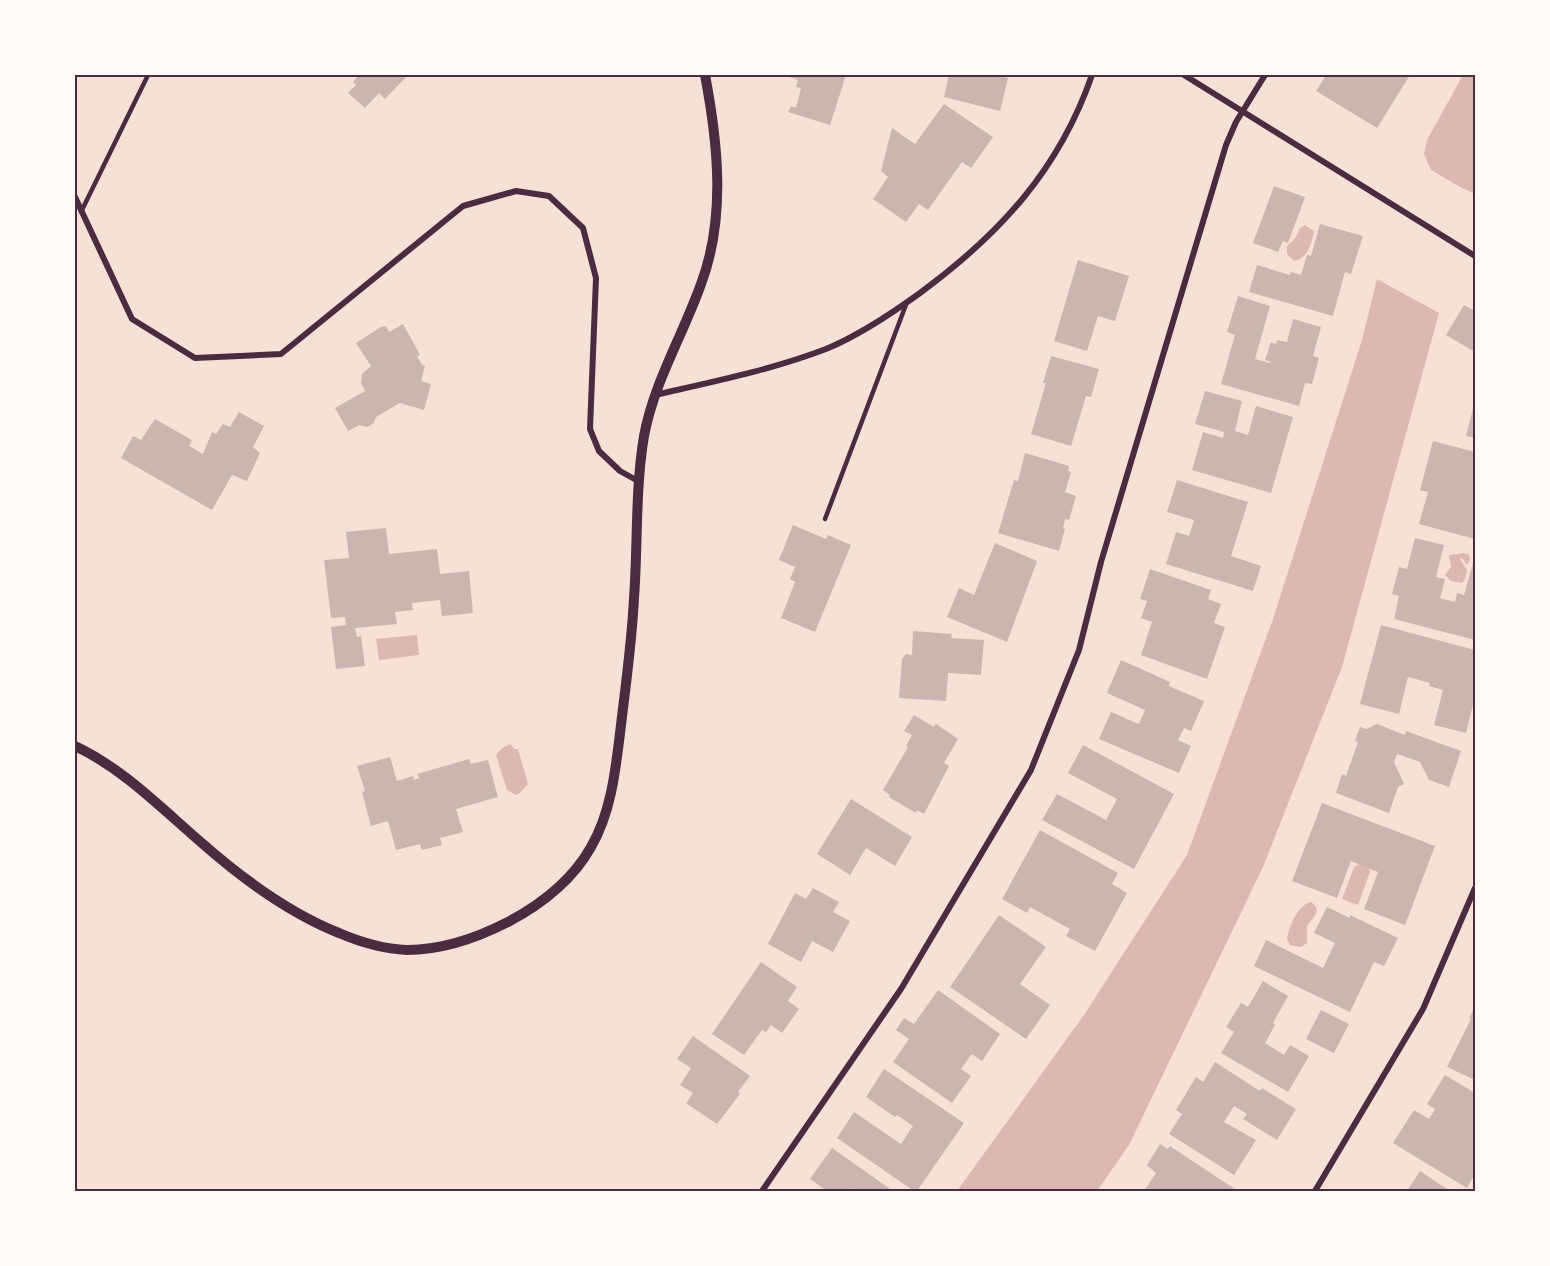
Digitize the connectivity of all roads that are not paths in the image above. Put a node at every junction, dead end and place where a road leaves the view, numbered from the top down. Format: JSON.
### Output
{"nodes":[{"id":1,"x":148,"y":75,"type":"edge"},
{"id":2,"x":705,"y":75,"type":"edge"},
{"id":3,"x":1092,"y":75,"type":"edge"},
{"id":4,"x":1184,"y":75,"type":"edge"},
{"id":5,"x":1265,"y":75,"type":"edge"},
{"id":6,"x":1243,"y":112,"type":"junction"},
{"id":7,"x":75,"y":197,"type":"edge"},
{"id":8,"x":81,"y":212,"type":"junction"},
{"id":9,"x":1475,"y":256,"type":"edge"},
{"id":10,"x":907,"y":302,"type":"junction"},
{"id":11,"x":654,"y":395,"type":"junction"},
{"id":12,"x":638,"y":481,"type":"junction"},
{"id":13,"x":825,"y":519,"type":"dead end"},
{"id":14,"x":75,"y":746,"type":"edge"},
{"id":15,"x":1475,"y":888,"type":"edge"},
{"id":16,"x":762,"y":1191,"type":"edge"},
{"id":17,"x":1315,"y":1191,"type":"edge"}],
"edges":[{"from":1,"to":8,"type":"lane"},
{"from":2,"to":11,"type":"street"},
{"from":3,"to":10,"type":"street"},
{"from":4,"to":6,"type":"street"},
{"from":5,"to":6,"type":"street"},
{"from":6,"to":9,"type":"street"},
{"from":6,"to":16,"type":"street"},
{"from":7,"to":8,"type":"street"},
{"from":8,"to":12,"type":"street"},
{"from":10,"to":11,"type":"street"},
{"from":10,"to":13,"type":"lane"},
{"from":11,"to":12,"type":"street"},
{"from":12,"to":14,"type":"street"},
{"from":15,"to":17,"type":"street"}]}
